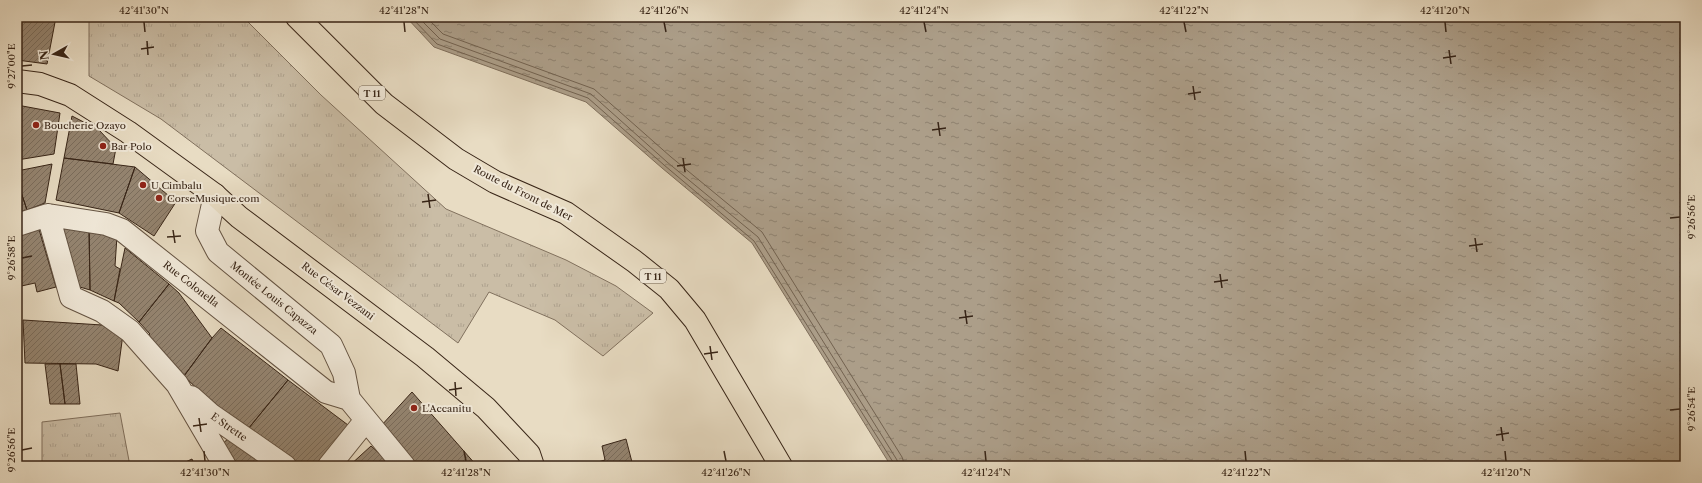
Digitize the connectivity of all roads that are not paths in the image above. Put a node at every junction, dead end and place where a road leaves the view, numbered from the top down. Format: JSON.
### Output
{"nodes":[{"id":1,"x":297,"y":17,"type":"edge"},
{"id":2,"x":17,"y":81,"type":"edge"},
{"id":3,"x":215,"y":195,"type":"junction"},
{"id":4,"x":48,"y":215,"type":"junction"},
{"id":5,"x":17,"y":225,"type":"edge"},
{"id":6,"x":177,"y":384,"type":"junction"},
{"id":7,"x":349,"y":399,"type":"junction"},
{"id":8,"x":366,"y":420,"type":"junction"},
{"id":9,"x":225,"y":466,"type":"edge"},
{"id":10,"x":285,"y":466,"type":"edge"},
{"id":11,"x":329,"y":466,"type":"edge"},
{"id":12,"x":404,"y":466,"type":"edge"},
{"id":13,"x":534,"y":466,"type":"edge"},
{"id":14,"x":781,"y":466,"type":"edge"}],
"edges":[{"from":1,"to":14,"type":"main road","name":"Route du Front de Mer","number":"T 11"},
{"from":2,"to":3,"type":"main road","name":"Rue César Vezzani"},
{"from":3,"to":7,"type":"lane","name":"Montée Louis Capazza"},
{"from":3,"to":13,"type":"main road","name":"Rue César Vezzani"},
{"from":4,"to":5,"type":"lane","name":"Rue Colonella"},
{"from":4,"to":6,"type":"lane"},
{"from":4,"to":7,"type":"lane","name":"Rue Colonella"},
{"from":6,"to":9,"type":"lane"},
{"from":6,"to":10,"type":"lane","name":"E Strette"},
{"from":7,"to":8,"type":"lane"},
{"from":8,"to":11,"type":"lane"},
{"from":8,"to":12,"type":"lane"}]}
